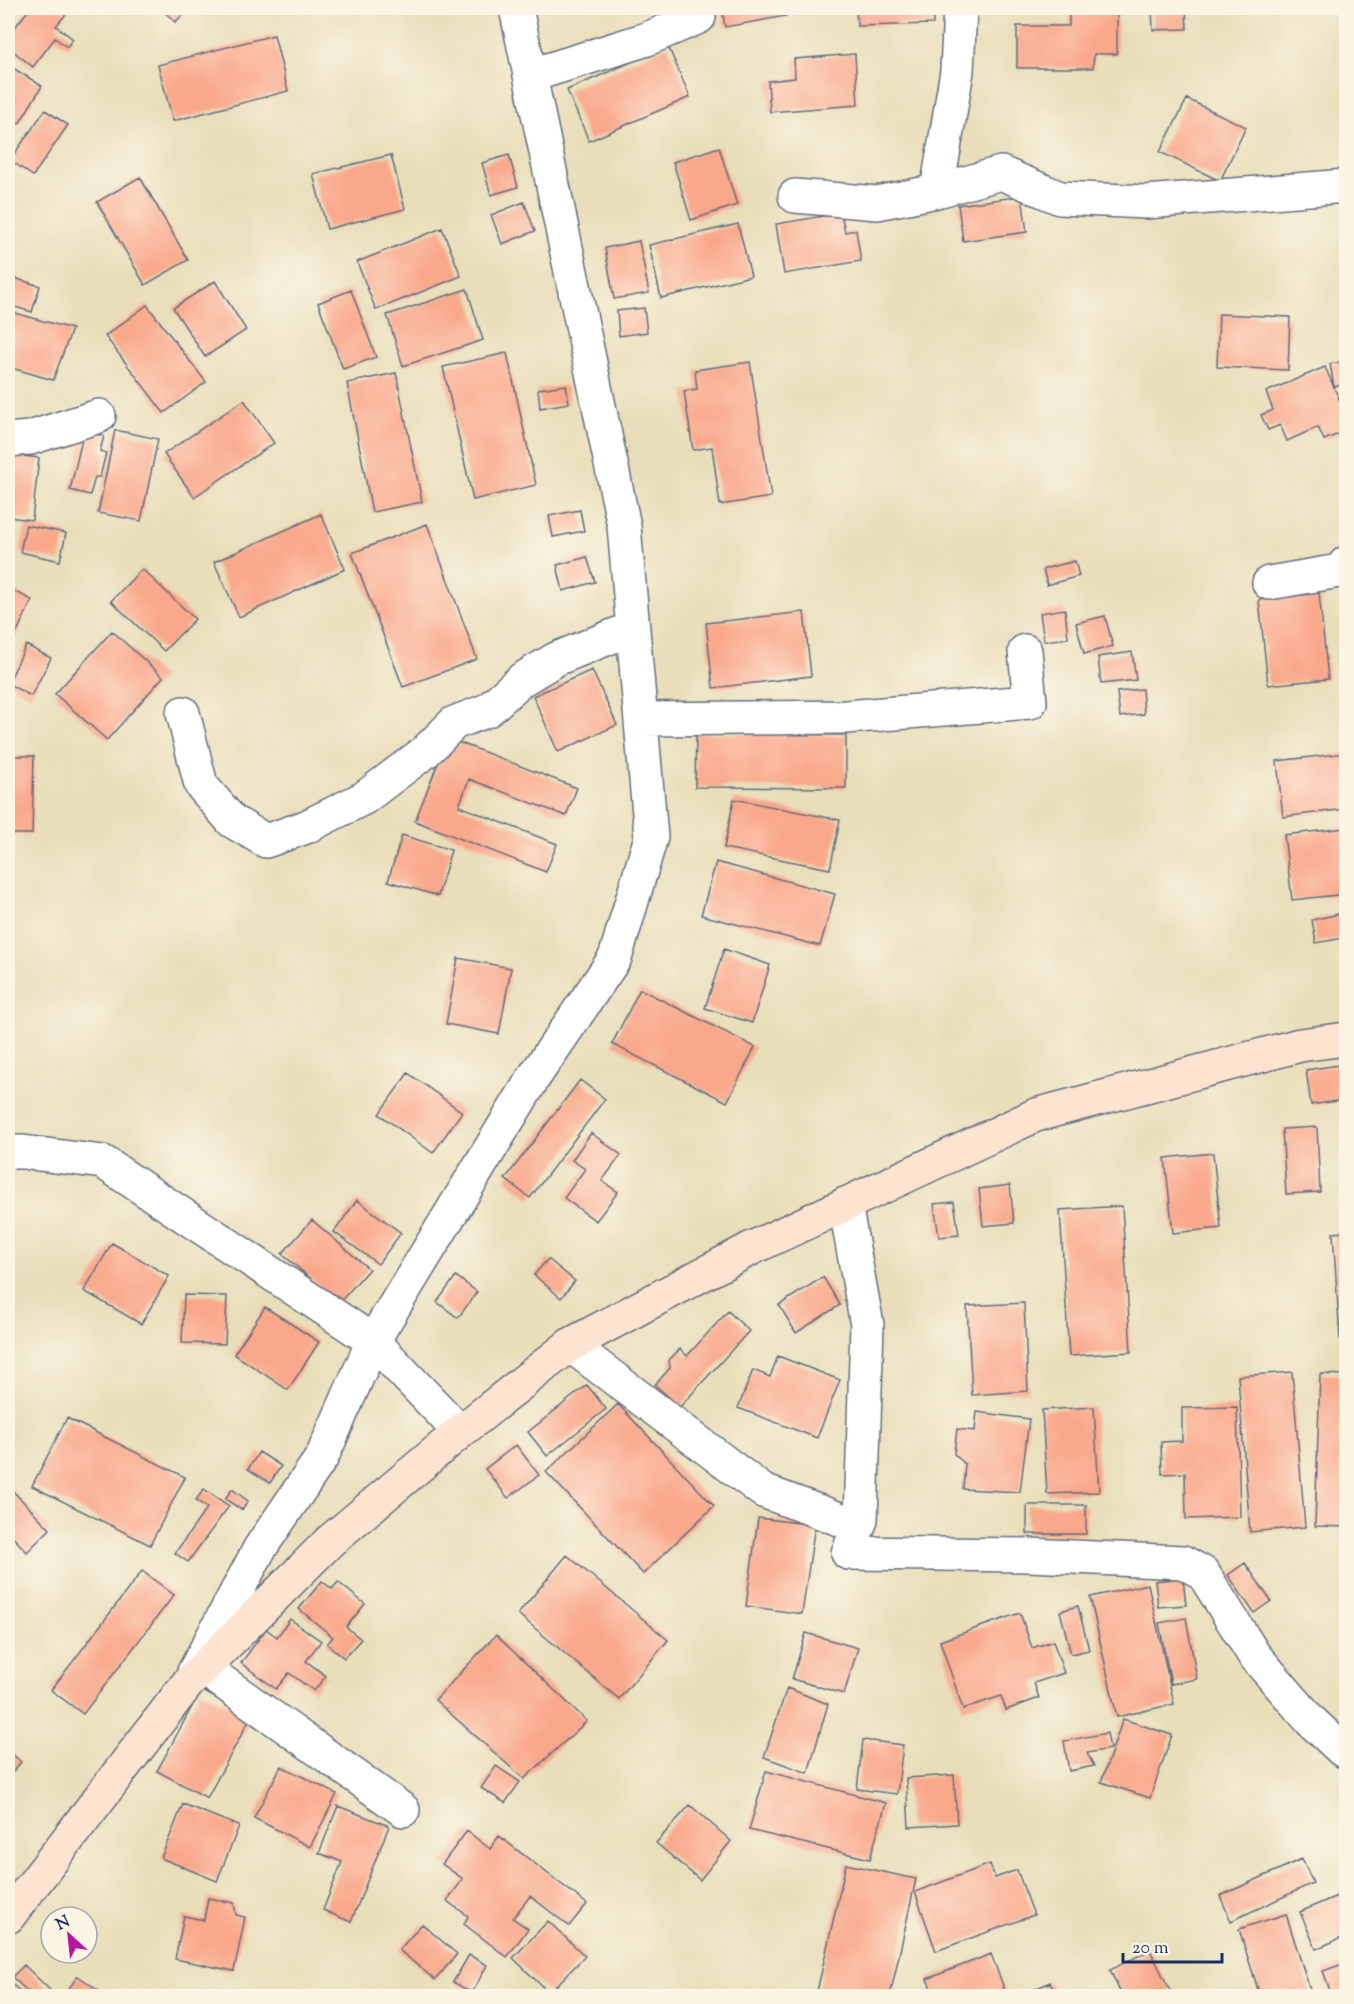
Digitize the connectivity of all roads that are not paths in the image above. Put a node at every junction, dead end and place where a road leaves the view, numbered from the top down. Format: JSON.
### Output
{"nodes":[{"id":1,"x":516,"y":8,"type":"edge"},
{"id":2,"x":699,"y":8,"type":"edge"},
{"id":3,"x":960,"y":8,"type":"edge"},
{"id":4,"x":532,"y":75,"type":"junction"},
{"id":5,"x":1347,"y":186,"type":"edge"},
{"id":6,"x":937,"y":191,"type":"junction"},
{"id":7,"x":795,"y":196,"type":"dead end"},
{"id":8,"x":99,"y":416,"type":"dead end"},
{"id":9,"x":8,"y":440,"type":"edge"},
{"id":10,"x":1347,"y":563,"type":"edge"},
{"id":11,"x":1269,"y":583,"type":"dead end"},
{"id":12,"x":633,"y":628,"type":"junction"},
{"id":13,"x":1025,"y":651,"type":"dead end"},
{"id":14,"x":183,"y":714,"type":"dead end"},
{"id":15,"x":641,"y":719,"type":"junction"},
{"id":16,"x":1347,"y":1039,"type":"edge"},
{"id":17,"x":8,"y":1152,"type":"edge"},
{"id":18,"x":845,"y":1204,"type":"junction"},
{"id":19,"x":373,"y":1341,"type":"junction"},
{"id":20,"x":570,"y":1345,"type":"junction"},
{"id":21,"x":460,"y":1432,"type":"junction"},
{"id":22,"x":861,"y":1520,"type":"junction"},
{"id":23,"x":196,"y":1675,"type":"junction"},
{"id":24,"x":1347,"y":1750,"type":"edge"},
{"id":25,"x":403,"y":1810,"type":"dead end"},
{"id":26,"x":8,"y":1917,"type":"edge"}],
"edges":[{"from":1,"to":4,"type":"street"},
{"from":2,"to":4,"type":"street"},
{"from":3,"to":6,"type":"street"},
{"from":4,"to":12,"type":"street"},
{"from":5,"to":6,"type":"street"},
{"from":6,"to":7,"type":"street"},
{"from":8,"to":9,"type":"street"},
{"from":10,"to":11,"type":"street"},
{"from":12,"to":14,"type":"street"},
{"from":12,"to":15,"type":"street"},
{"from":13,"to":15,"type":"street"},
{"from":15,"to":19,"type":"street"},
{"from":16,"to":18,"type":"main road"},
{"from":17,"to":19,"type":"street"},
{"from":18,"to":20,"type":"main road"},
{"from":18,"to":22,"type":"street"},
{"from":19,"to":21,"type":"street"},
{"from":19,"to":23,"type":"street"},
{"from":20,"to":21,"type":"main road"},
{"from":20,"to":22,"type":"street"},
{"from":21,"to":23,"type":"main road"},
{"from":22,"to":24,"type":"street"},
{"from":23,"to":25,"type":"street"},
{"from":23,"to":26,"type":"main road"}]}
